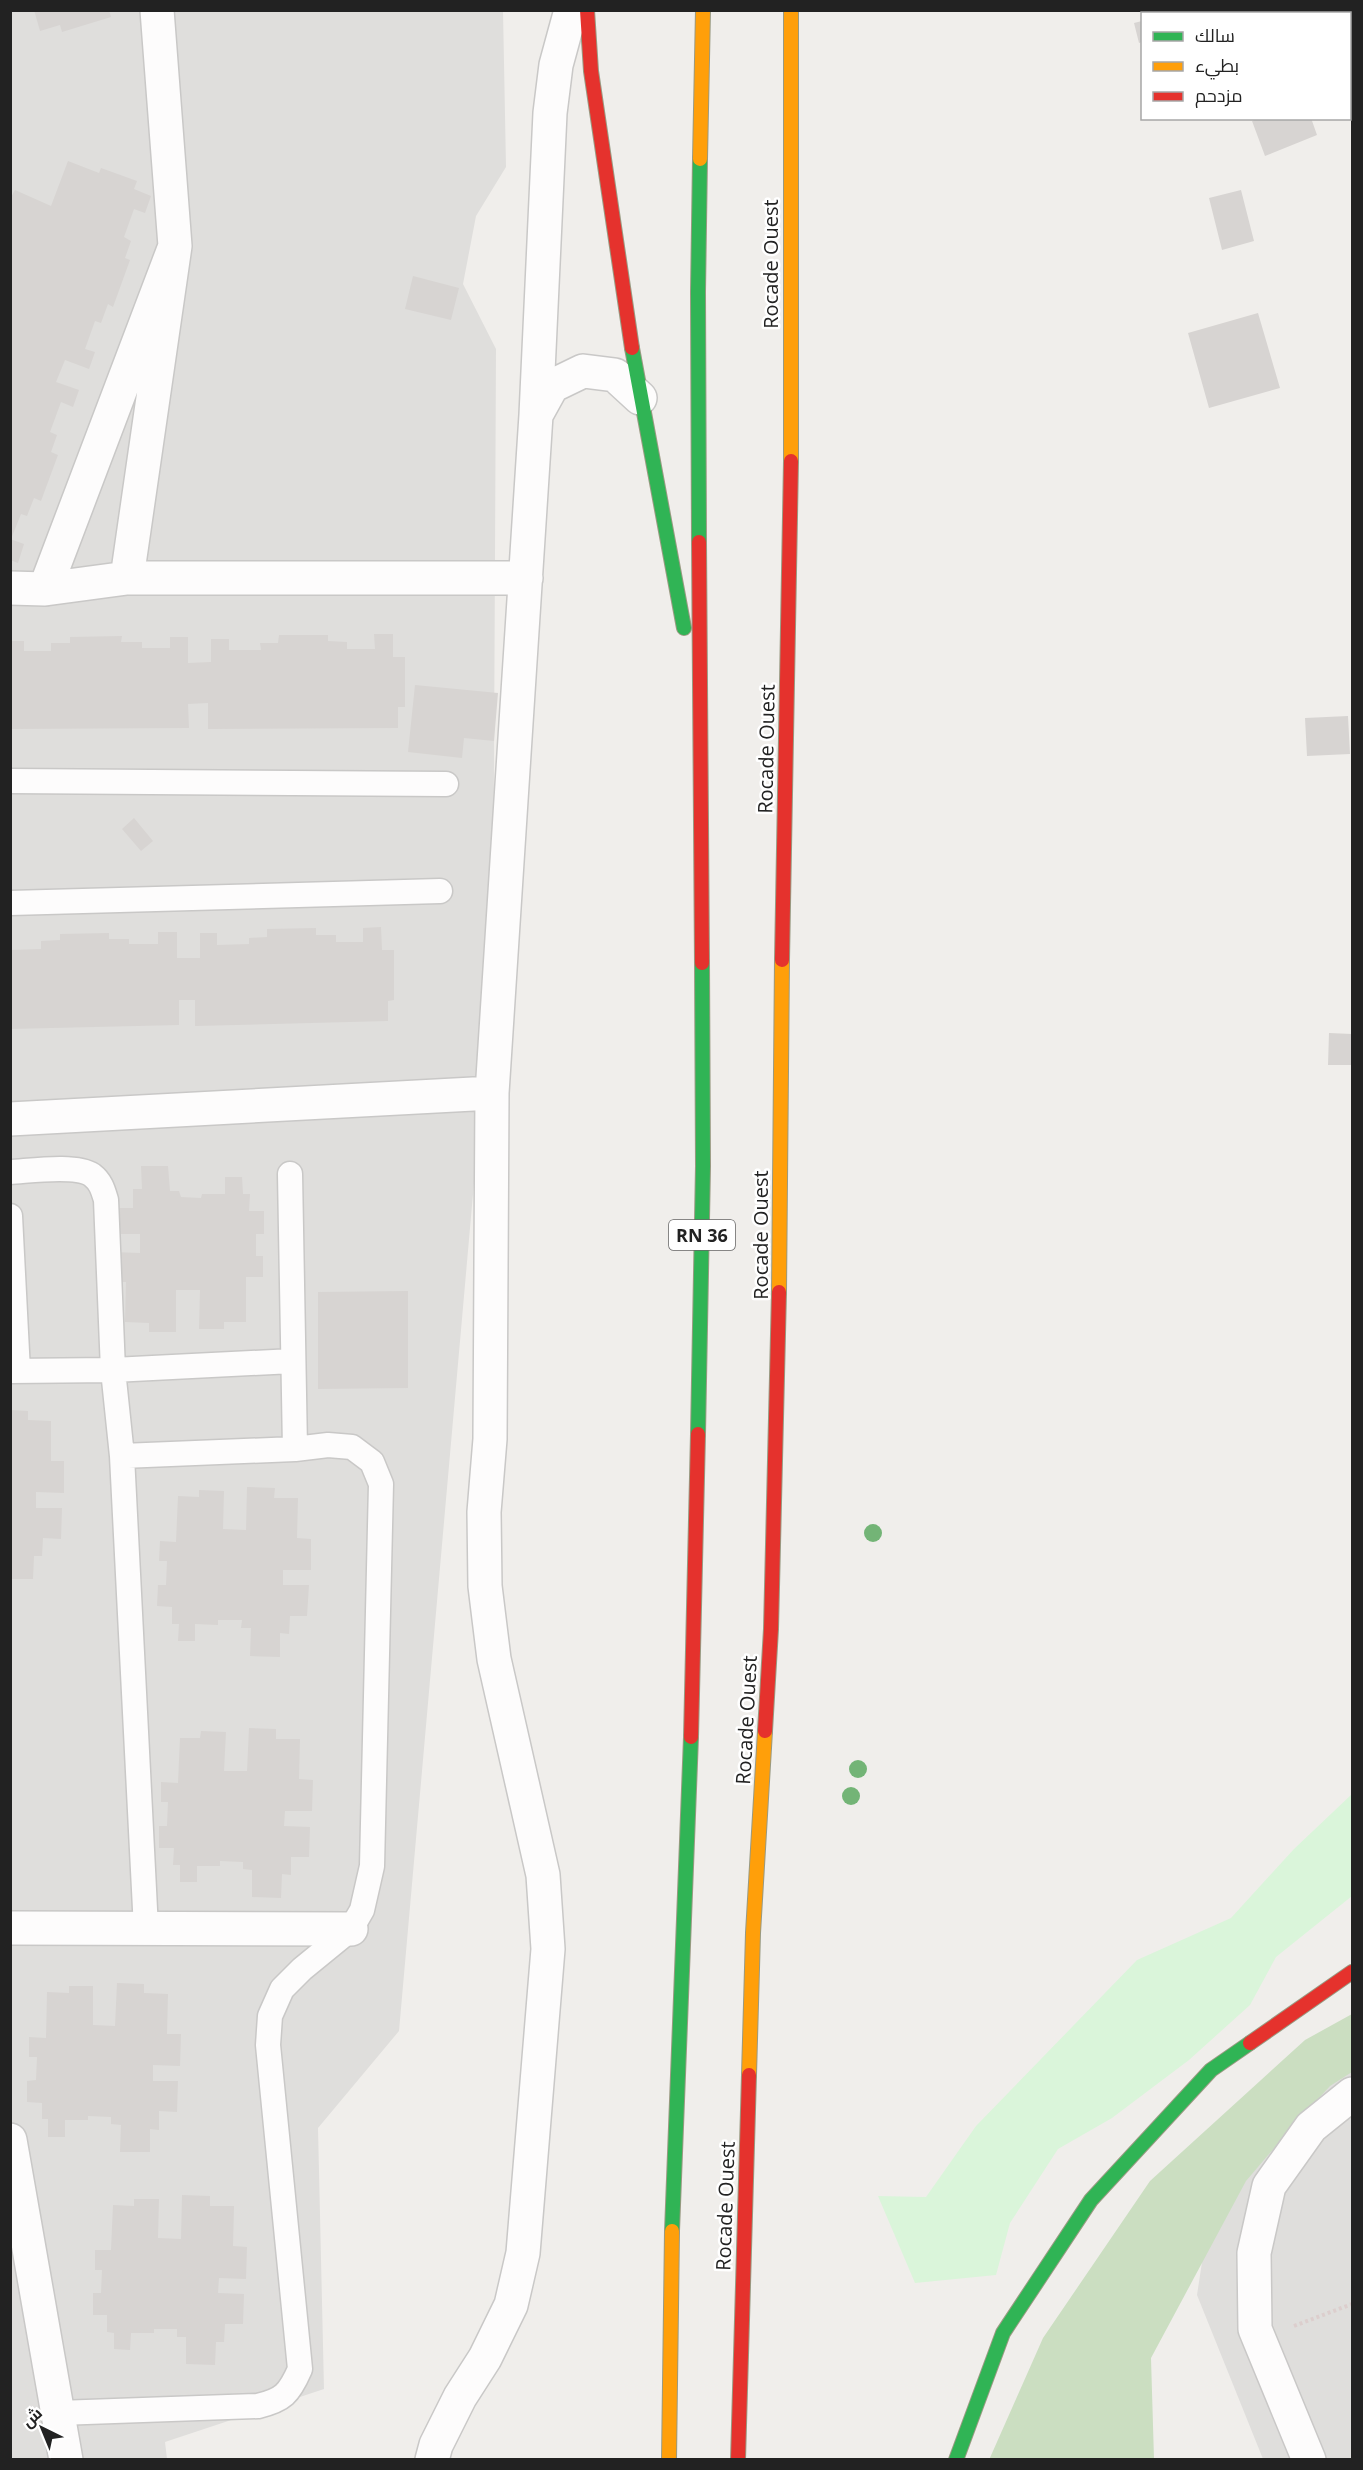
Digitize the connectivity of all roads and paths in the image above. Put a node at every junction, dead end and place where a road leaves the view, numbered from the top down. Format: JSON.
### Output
{"nodes":[{"id":1,"x":157,"y":10,"type":"edge"},
{"id":2,"x":571,"y":10,"type":"edge"},
{"id":3,"x":587,"y":10,"type":"edge"},
{"id":4,"x":703,"y":10,"type":"edge"},
{"id":5,"x":791,"y":10,"type":"edge"},
{"id":6,"x":175,"y":246,"type":"junction"},
{"id":7,"x":640,"y":398,"type":"junction"},
{"id":8,"x":536,"y":415,"type":"junction"},
{"id":9,"x":127,"y":578,"type":"junction"},
{"id":10,"x":526,"y":578,"type":"junction"},
{"id":11,"x":10,"y":588,"type":"edge"},
{"id":12,"x":45,"y":589,"type":"junction"},
{"id":13,"x":701,"y":757,"type":"junction"},
{"id":14,"x":10,"y":781,"type":"edge"},
{"id":15,"x":446,"y":784,"type":"dead end"},
{"id":16,"x":440,"y":891,"type":"dead end"},
{"id":17,"x":10,"y":903,"type":"edge"},
{"id":18,"x":492,"y":1093,"type":"junction"},
{"id":19,"x":10,"y":1119,"type":"edge"},
{"id":20,"x":10,"y":1172,"type":"edge"},
{"id":21,"x":290,"y":1174,"type":"dead end"},
{"id":22,"x":10,"y":1216,"type":"edge"},
{"id":23,"x":293,"y":1361,"type":"junction"},
{"id":24,"x":113,"y":1370,"type":"junction"},
{"id":25,"x":14,"y":1371,"type":"edge"},
{"id":26,"x":295,"y":1449,"type":"junction"},
{"id":27,"x":122,"y":1456,"type":"junction"},
{"id":28,"x":10,"y":1928,"type":"edge"},
{"id":29,"x":146,"y":1929,"type":"junction"},
{"id":30,"x":351,"y":1929,"type":"junction"},
{"id":31,"x":1353,"y":1972,"type":"edge"},
{"id":32,"x":1353,"y":2094,"type":"edge"},
{"id":33,"x":10,"y":2140,"type":"edge"},
{"id":34,"x":1353,"y":2304,"type":"edge"},
{"id":35,"x":1260,"y":2340,"type":"junction"},
{"id":36,"x":58,"y":2413,"type":"junction"},
{"id":37,"x":66,"y":2460,"type":"edge"},
{"id":38,"x":432,"y":2460,"type":"edge"},
{"id":39,"x":669,"y":2460,"type":"edge"},
{"id":40,"x":738,"y":2460,"type":"edge"},
{"id":41,"x":956,"y":2460,"type":"edge"},
{"id":42,"x":1309,"y":2460,"type":"edge"}],
"edges":[{"from":1,"to":6,"type":"street"},
{"from":2,"to":8,"type":"street"},
{"from":3,"to":7,"type":"main road"},
{"from":4,"to":13,"type":"main road","number":"RN 36"},
{"from":5,"to":40,"type":"main road","name":"Rocade Ouest"},
{"from":6,"to":9,"type":"street"},
{"from":6,"to":12,"type":"street"},
{"from":7,"to":8,"type":"street"},
{"from":7,"to":13,"type":"main road"},
{"from":8,"to":10,"type":"street"},
{"from":9,"to":10,"type":"street"},
{"from":9,"to":12,"type":"street"},
{"from":10,"to":18,"type":"street"},
{"from":11,"to":12,"type":"street"},
{"from":13,"to":39,"type":"main road","number":"RN 36"},
{"from":14,"to":15,"type":"lane"},
{"from":16,"to":17,"type":"lane"},
{"from":18,"to":19,"type":"street"},
{"from":18,"to":38,"type":"street"},
{"from":20,"to":24,"type":"lane"},
{"from":21,"to":23,"type":"lane"},
{"from":22,"to":25,"type":"lane"},
{"from":23,"to":24,"type":"lane"},
{"from":23,"to":26,"type":"lane"},
{"from":24,"to":25,"type":"lane"},
{"from":24,"to":27,"type":"lane"},
{"from":26,"to":27,"type":"lane"},
{"from":26,"to":30,"type":"lane"},
{"from":27,"to":29,"type":"lane"},
{"from":28,"to":29,"type":"street"},
{"from":29,"to":30,"type":"street"},
{"from":30,"to":36,"type":"lane"},
{"from":31,"to":41,"type":"main road"},
{"from":32,"to":35,"type":"street"},
{"from":33,"to":36,"type":"street"},
{"from":34,"to":35,"type":"path"},
{"from":35,"to":42,"type":"street"},
{"from":36,"to":37,"type":"street"}]}
